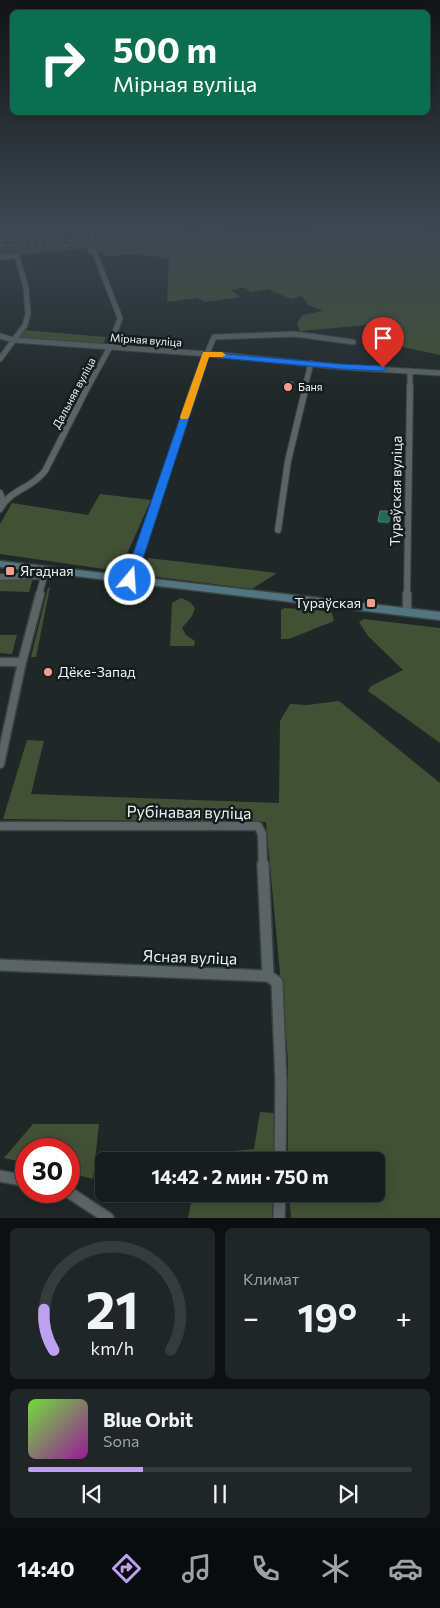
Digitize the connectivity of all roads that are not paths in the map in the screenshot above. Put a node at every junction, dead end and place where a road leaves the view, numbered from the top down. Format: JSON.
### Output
{"nodes":[{"id":1,"x":24,"y":285,"type":"edge"},
{"id":2,"x":107,"y":285,"type":"edge"},
{"id":3,"x":0,"y":336,"type":"edge"},
{"id":4,"x":13,"y":340,"type":"junction"},
{"id":5,"x":353,"y":342,"type":"dead end"},
{"id":6,"x":110,"y":348,"type":"junction"},
{"id":7,"x":206,"y":354,"type":"junction"},
{"id":8,"x":0,"y":359,"type":"edge"},
{"id":9,"x":310,"y":363,"type":"junction"},
{"id":10,"x":410,"y":371,"type":"junction"},
{"id":11,"x":440,"y":373,"type":"edge"},
{"id":12,"x":0,"y":492,"type":"edge"},
{"id":13,"x":2,"y":505,"type":"edge"},
{"id":14,"x":278,"y":530,"type":"dead end"},
{"id":15,"x":0,"y":564,"type":"edge"},
{"id":16,"x":45,"y":573,"type":"junction"},
{"id":17,"x":0,"y":577,"type":"edge"},
{"id":18,"x":130,"y":580,"type":"junction"},
{"id":19,"x":407,"y":612,"type":"junction"},
{"id":20,"x":440,"y":616,"type":"edge"},
{"id":21,"x":0,"y":662,"type":"edge"},
{"id":22,"x":22,"y":662,"type":"junction"},
{"id":23,"x":0,"y":764,"type":"edge"},
{"id":24,"x":0,"y":826,"type":"edge"},
{"id":25,"x":0,"y":965,"type":"edge"},
{"id":26,"x":268,"y":976,"type":"junction"},
{"id":27,"x":280,"y":1152,"type":"edge"},
{"id":28,"x":0,"y":1176,"type":"edge"},
{"id":29,"x":15,"y":1179,"type":"edge"},
{"id":30,"x":80,"y":1200,"type":"edge"},
{"id":31,"x":280,"y":1202,"type":"edge"},
{"id":32,"x":108,"y":1218,"type":"edge"},
{"id":33,"x":279,"y":1218,"type":"edge"}],
"edges":[{"from":1,"to":4,"type":"street"},
{"from":2,"to":6,"type":"street","name":"Дальняя вуліца"},
{"from":3,"to":4,"type":"street","name":"Мірная вуліца"},
{"from":4,"to":6,"type":"street","name":"Мірная вуліца"},
{"from":4,"to":8,"type":"street"},
{"from":5,"to":7,"type":"street"},
{"from":6,"to":7,"type":"street","name":"Мірная вуліца"},
{"from":6,"to":13,"type":"street","name":"Дальняя вуліца"},
{"from":7,"to":9,"type":"street","name":"Мірная вуліца"},
{"from":7,"to":18,"type":"street"},
{"from":9,"to":10,"type":"street","name":"Мірная вуліца"},
{"from":9,"to":14,"type":"street"},
{"from":10,"to":11,"type":"street","name":"Мірная вуліца"},
{"from":10,"to":19,"type":"street","name":"Тураўская вуліца"},
{"from":12,"to":13,"type":"street"},
{"from":15,"to":16,"type":"main road"},
{"from":16,"to":17,"type":"street"},
{"from":16,"to":18,"type":"main road"},
{"from":16,"to":22,"type":"street"},
{"from":18,"to":19,"type":"main road"},
{"from":19,"to":20,"type":"main road"},
{"from":21,"to":22,"type":"street"},
{"from":22,"to":23,"type":"street"},
{"from":24,"to":26,"type":"street","name":"Рубінавая вуліца"},
{"from":25,"to":26,"type":"street","name":"Ясная вуліца"},
{"from":26,"to":27,"type":"street"},
{"from":28,"to":29,"type":"street"},
{"from":30,"to":32,"type":"street"},
{"from":31,"to":33,"type":"street"}]}
